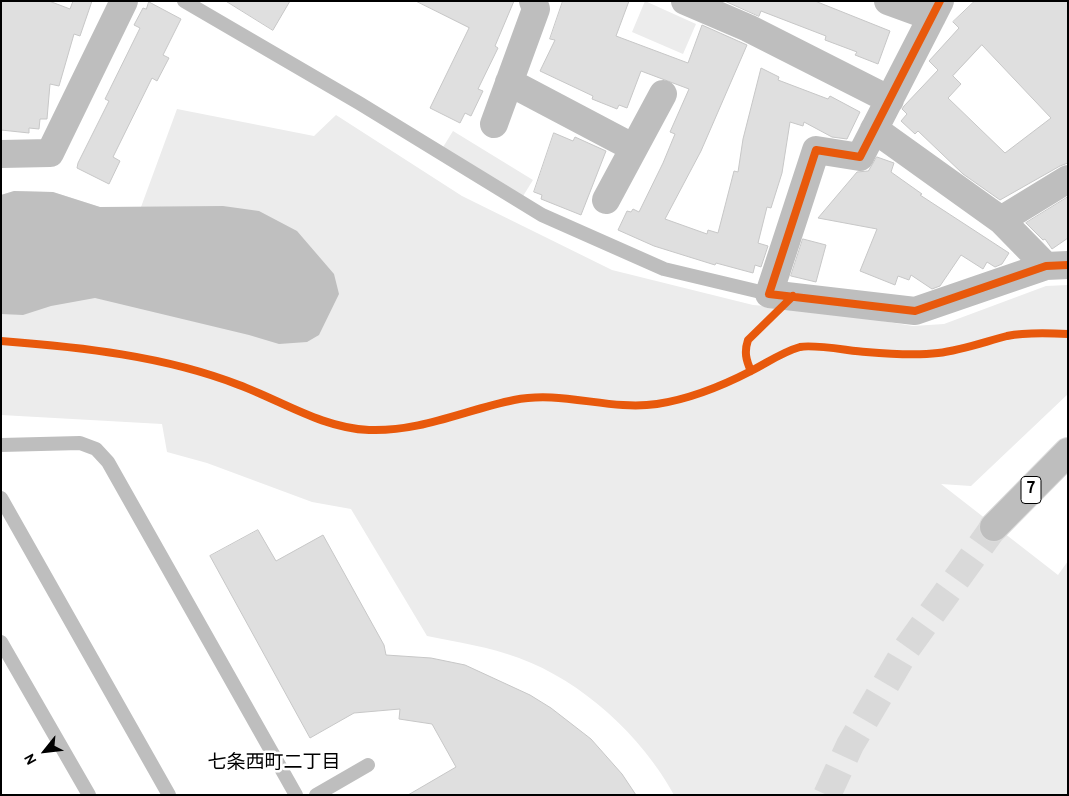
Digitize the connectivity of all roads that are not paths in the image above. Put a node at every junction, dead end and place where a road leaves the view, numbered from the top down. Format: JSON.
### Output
{"nodes":[{"id":1,"x":124,"y":1,"type":"edge"},
{"id":2,"x":184,"y":1,"type":"edge"},
{"id":3,"x":533,"y":1,"type":"edge"},
{"id":4,"x":685,"y":1,"type":"edge"},
{"id":5,"x":888,"y":1,"type":"edge"},
{"id":6,"x":936,"y":9,"type":"edge"},
{"id":7,"x":509,"y":82,"type":"junction"},
{"id":8,"x":662,"y":94,"type":"dead end"},
{"id":9,"x":890,"y":100,"type":"junction"},
{"id":10,"x":494,"y":124,"type":"dead end"},
{"id":11,"x":874,"y":129,"type":"junction"},
{"id":12,"x":634,"y":148,"type":"junction"},
{"id":13,"x":1,"y":154,"type":"edge"},
{"id":14,"x":1068,"y":179,"type":"edge"},
{"id":15,"x":606,"y":200,"type":"dead end"},
{"id":16,"x":1001,"y":220,"type":"junction"},
{"id":17,"x":1057,"y":266,"type":"edge"},
{"id":18,"x":769,"y":294,"type":"junction"},
{"id":19,"x":1,"y":445,"type":"edge"},
{"id":20,"x":1068,"y":452,"type":"edge"},
{"id":21,"x":1,"y":498,"type":"edge"},
{"id":22,"x":994,"y":528,"type":"tunnel mouth"},
{"id":23,"x":1,"y":642,"type":"edge"},
{"id":24,"x":368,"y":765,"type":"dead end"},
{"id":25,"x":88,"y":795,"type":"edge"},
{"id":26,"x":169,"y":795,"type":"edge"},
{"id":27,"x":296,"y":795,"type":"edge"},
{"id":28,"x":316,"y":795,"type":"edge"}],
"edges":[{"from":1,"to":13,"type":"street"},
{"from":2,"to":18,"type":"lane"},
{"from":3,"to":7,"type":"street"},
{"from":4,"to":9,"type":"street"},
{"from":5,"to":6,"type":"street"},
{"from":6,"to":9,"type":"street"},
{"from":7,"to":10,"type":"street"},
{"from":7,"to":12,"type":"street"},
{"from":8,"to":12,"type":"street"},
{"from":9,"to":11,"type":"street"},
{"from":11,"to":16,"type":"street"},
{"from":11,"to":18,"type":"street"},
{"from":12,"to":15,"type":"street"},
{"from":14,"to":16,"type":"street"},
{"from":16,"to":17,"type":"street"},
{"from":17,"to":18,"type":"street"},
{"from":19,"to":27,"type":"lane"},
{"from":20,"to":22,"type":"street","number":"7"},
{"from":21,"to":26,"type":"lane"},
{"from":23,"to":25,"type":"lane"},
{"from":24,"to":28,"type":"lane"}]}
